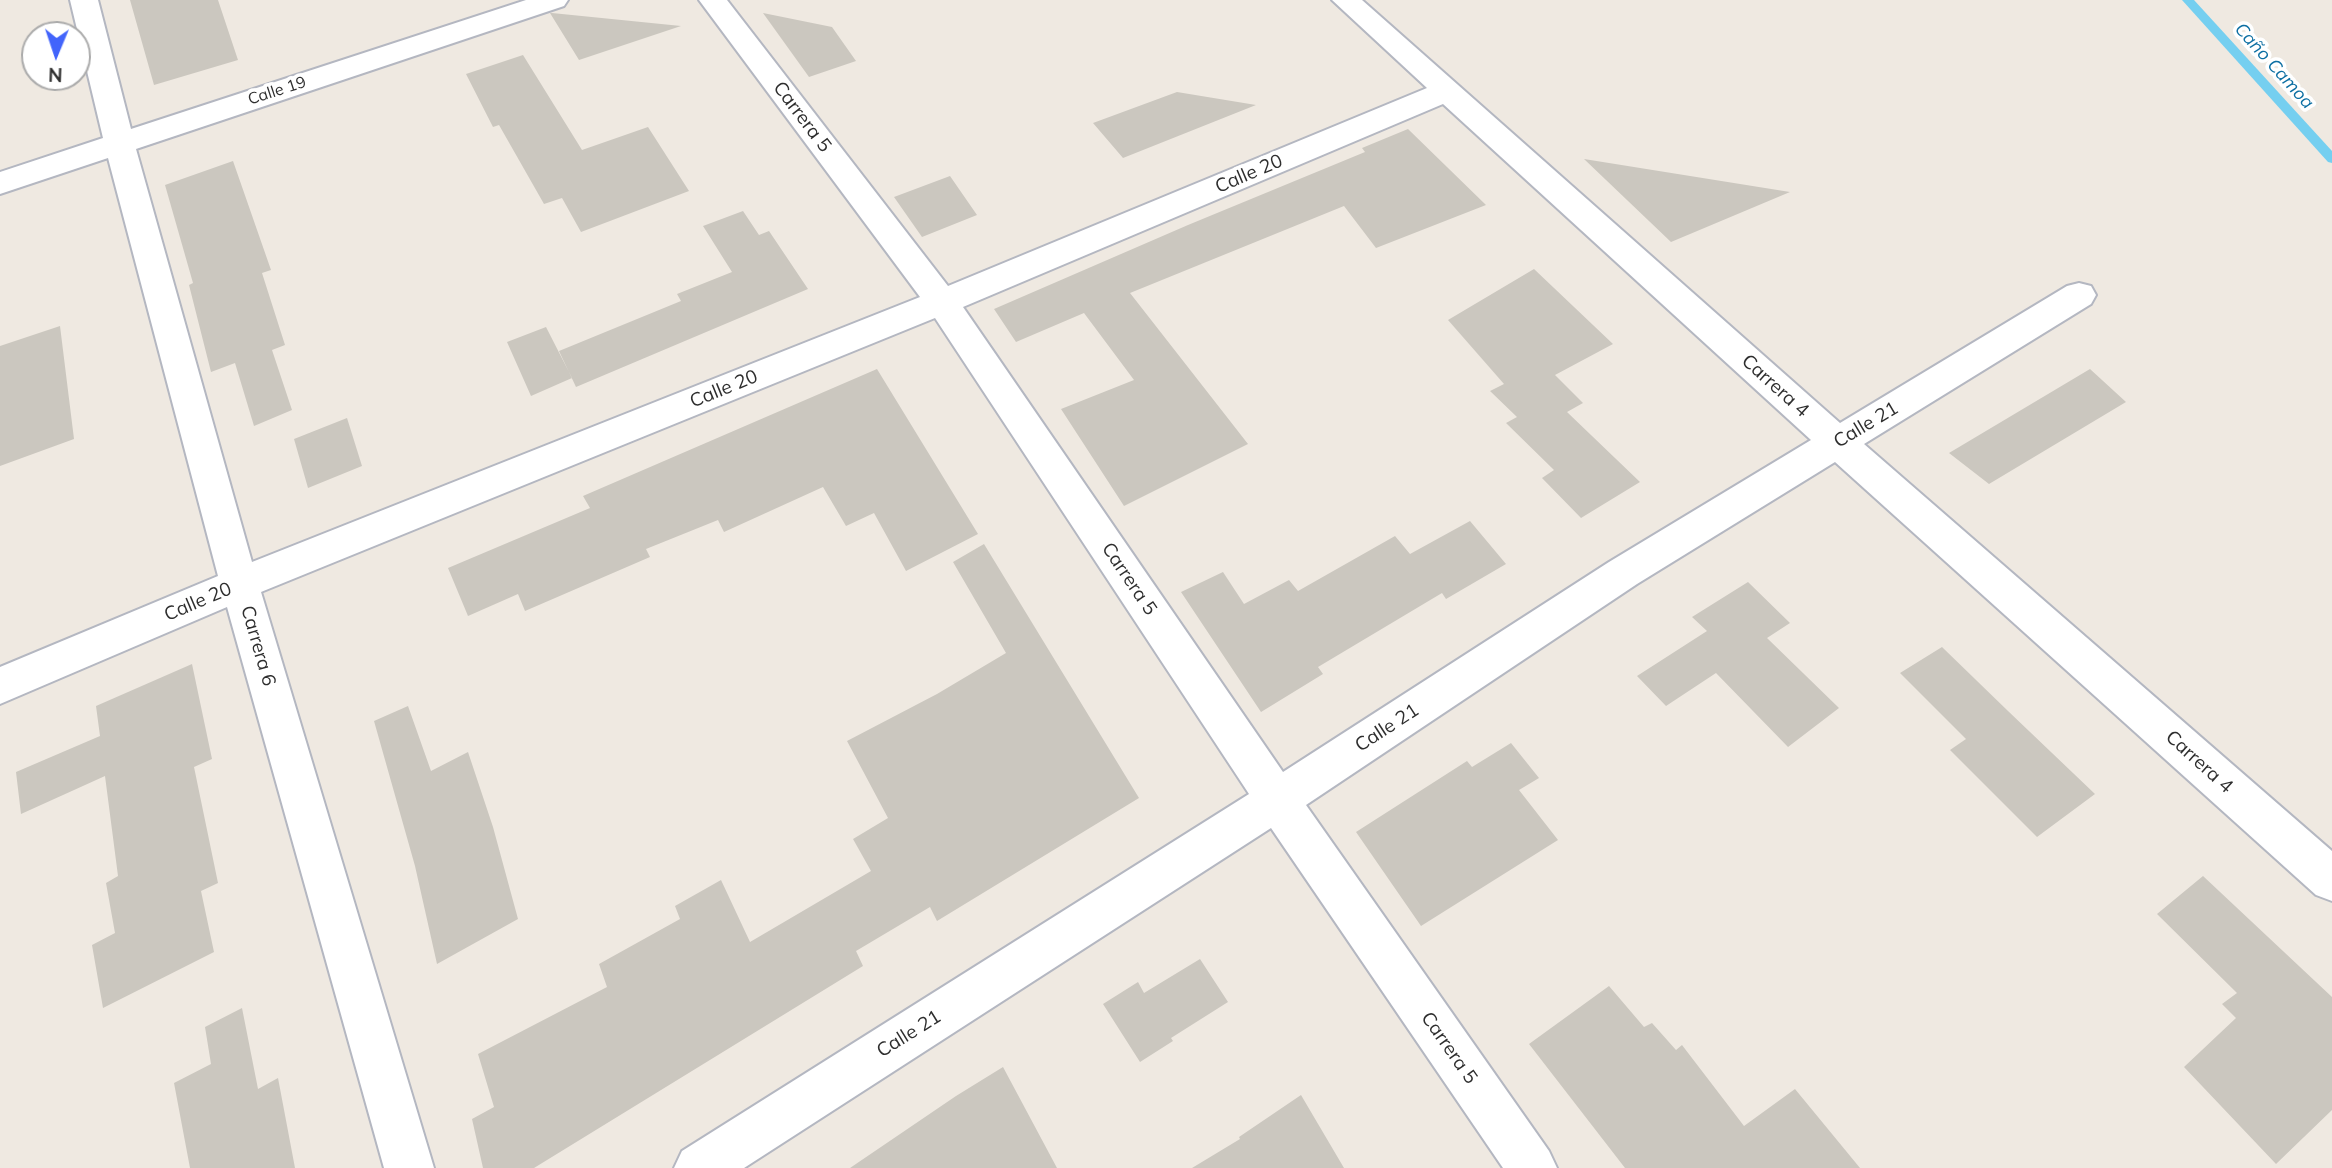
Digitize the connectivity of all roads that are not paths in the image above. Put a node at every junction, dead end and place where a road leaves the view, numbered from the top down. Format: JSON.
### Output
{"nodes":[{"id":1,"x":85,"y":0,"type":"edge"},
{"id":2,"x":554,"y":0,"type":"edge"},
{"id":3,"x":713,"y":0,"type":"edge"},
{"id":4,"x":1346,"y":0,"type":"edge"},
{"id":5,"x":1447,"y":92,"type":"junction"},
{"id":6,"x":119,"y":143,"type":"junction"},
{"id":7,"x":0,"y":183,"type":"edge"},
{"id":8,"x":2079,"y":295,"type":"dead end"},
{"id":9,"x":942,"y":302,"type":"junction"},
{"id":10,"x":1837,"y":442,"type":"junction"},
{"id":11,"x":240,"y":584,"type":"junction"},
{"id":12,"x":0,"y":686,"type":"edge"},
{"id":13,"x":1277,"y":800,"type":"junction"},
{"id":14,"x":2332,"y":880,"type":"edge"},
{"id":15,"x":409,"y":1168,"type":"edge"},
{"id":16,"x":699,"y":1168,"type":"edge"},
{"id":17,"x":1532,"y":1168,"type":"edge"}],
"edges":[{"from":1,"to":6,"type":"street","name":"Carrera 6"},
{"from":2,"to":6,"type":"street","name":"Calle 19"},
{"from":3,"to":9,"type":"street","name":"Carrera 5"},
{"from":4,"to":5,"type":"street","name":"Carrera 4"},
{"from":5,"to":9,"type":"street","name":"Calle 20"},
{"from":5,"to":10,"type":"street","name":"Carrera 4"},
{"from":6,"to":7,"type":"street","name":"Calle 19"},
{"from":6,"to":11,"type":"street","name":"Carrera 6"},
{"from":8,"to":10,"type":"street","name":"Calle 21"},
{"from":9,"to":11,"type":"street","name":"Calle 20"},
{"from":9,"to":13,"type":"street","name":"Carrera 5"},
{"from":10,"to":13,"type":"street","name":"Calle 21"},
{"from":10,"to":14,"type":"street","name":"Carrera 4"},
{"from":11,"to":12,"type":"street","name":"Calle 20"},
{"from":11,"to":15,"type":"street","name":"Carrera 6"},
{"from":13,"to":16,"type":"street","name":"Calle 21"},
{"from":13,"to":17,"type":"street","name":"Carrera 5"}]}
